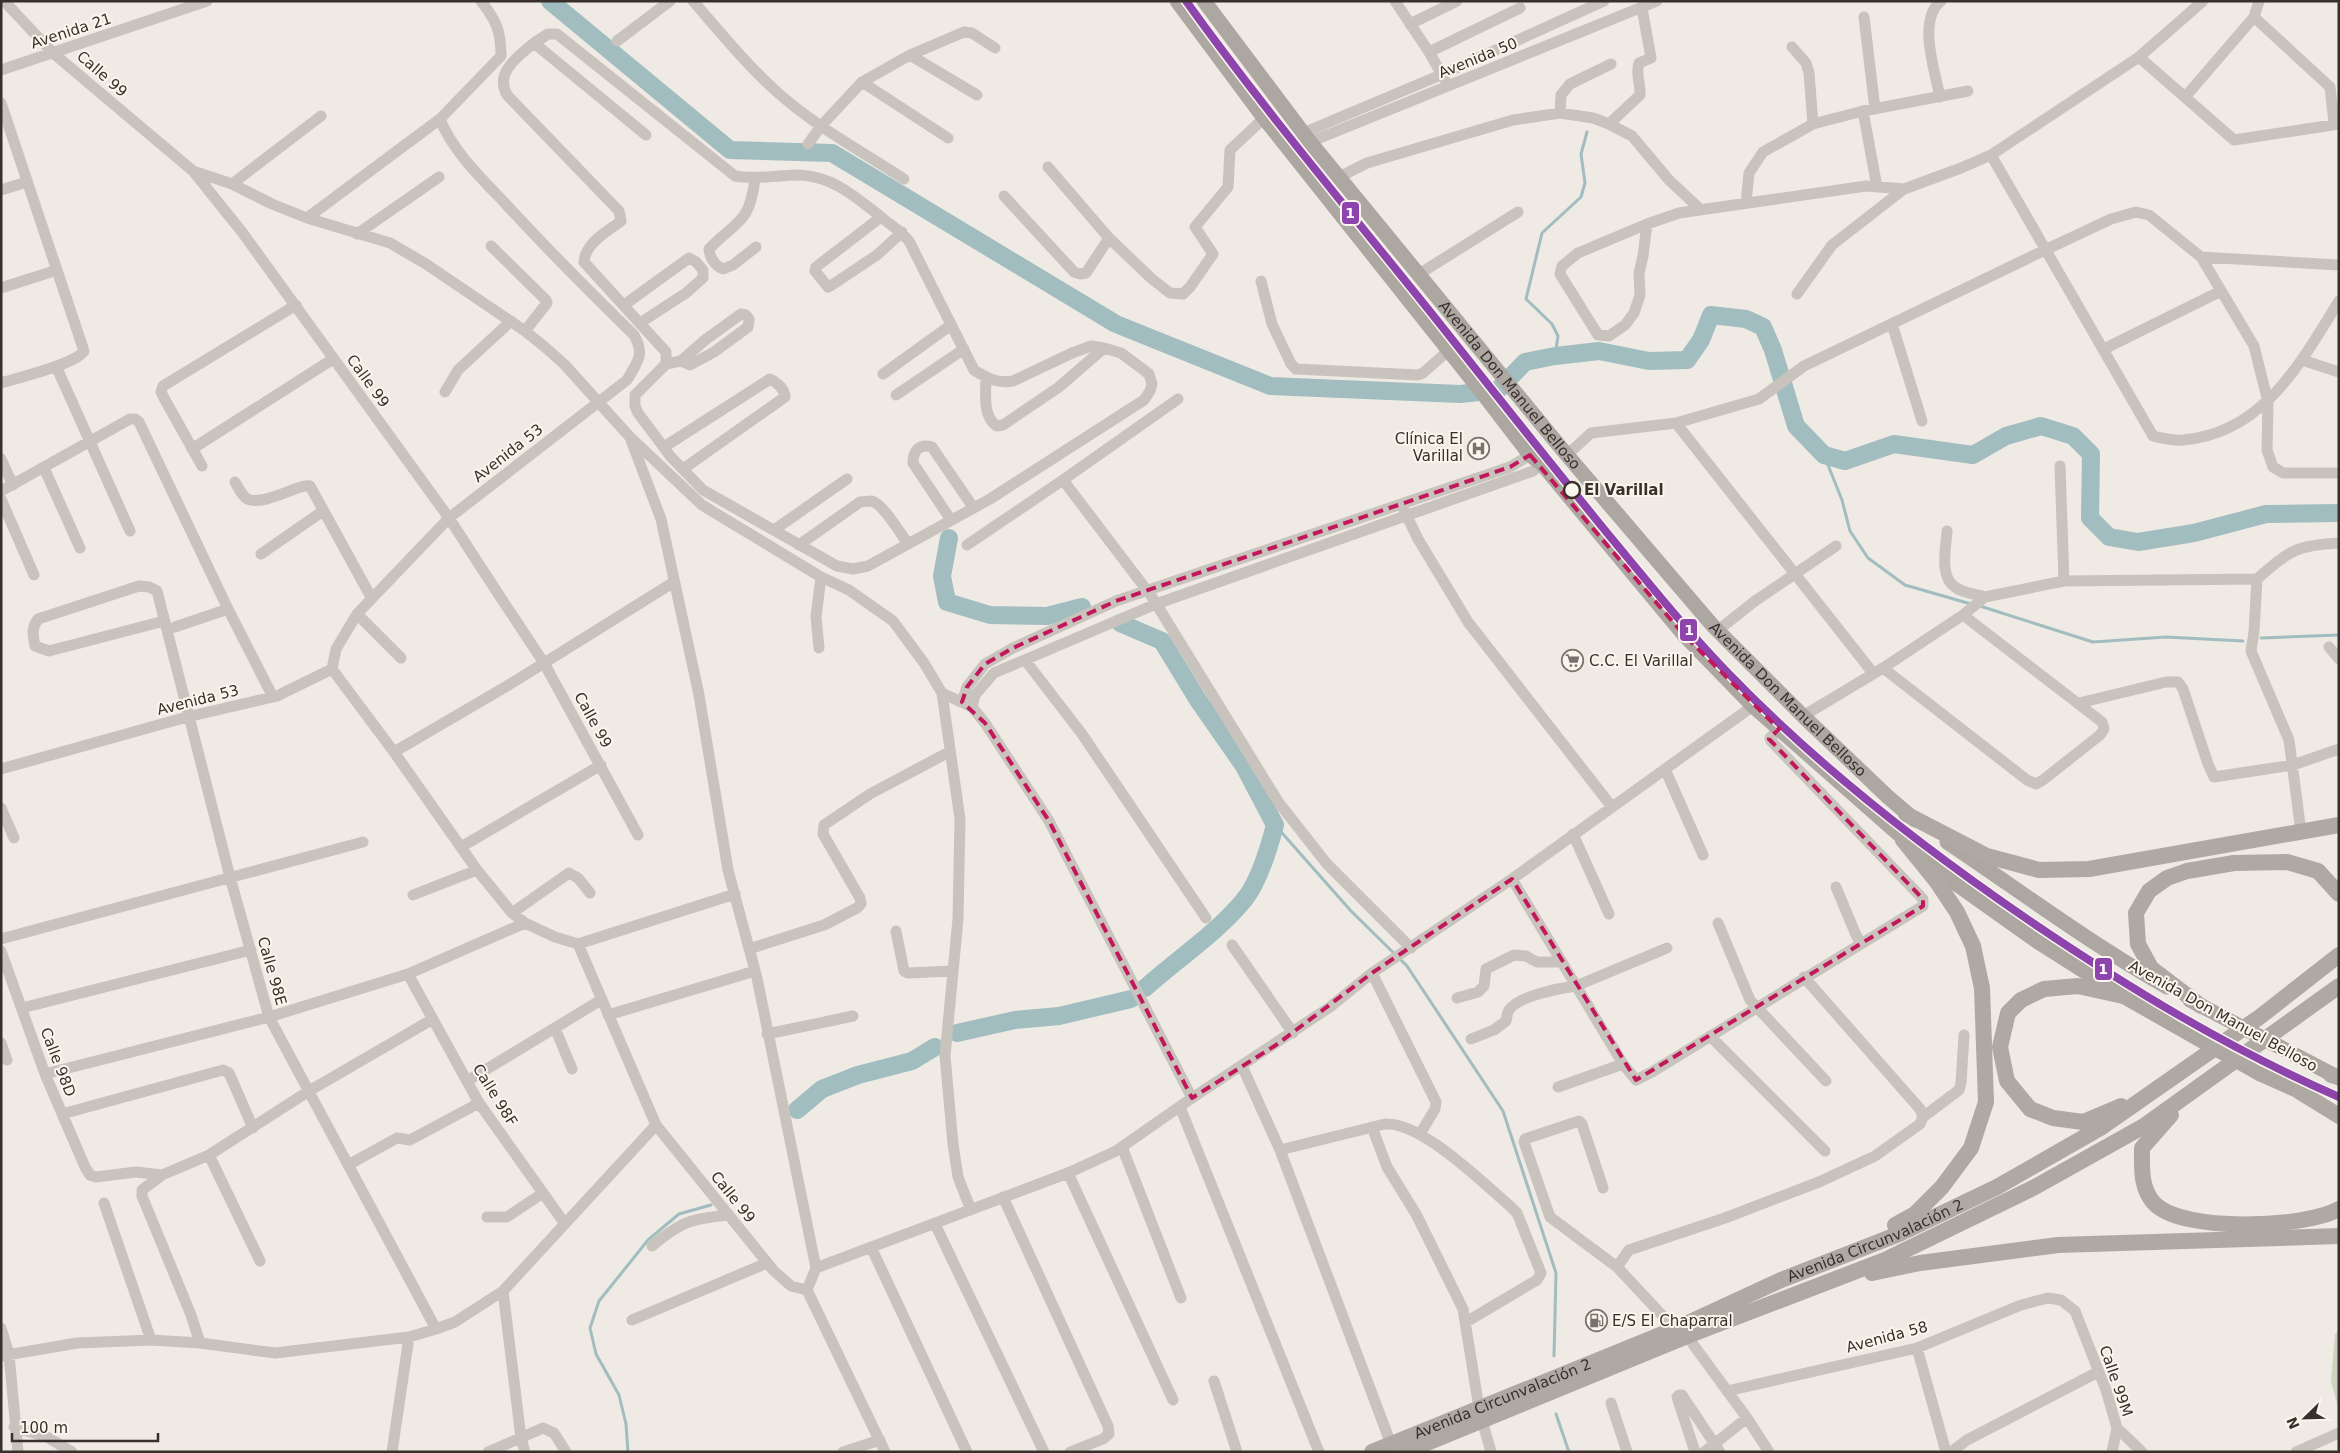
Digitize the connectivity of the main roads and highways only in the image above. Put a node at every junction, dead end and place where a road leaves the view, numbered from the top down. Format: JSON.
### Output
{"nodes":[{"id":1,"x":1177,"y":1,"type":"edge"},
{"id":2,"x":1204,"y":1,"type":"edge"},
{"id":3,"x":1906,"y":814,"type":"junction"},
{"id":4,"x":2339,"y":825,"type":"edge"},
{"id":5,"x":1903,"y":840,"type":"junction"},
{"id":6,"x":2339,"y":894,"type":"edge"},
{"id":7,"x":2339,"y":943,"type":"edge"},
{"id":8,"x":2339,"y":955,"type":"edge"},
{"id":9,"x":2324,"y":969,"type":"junction"},
{"id":10,"x":2338,"y":987,"type":"edge"},
{"id":11,"x":2123,"y":996,"type":"junction"},
{"id":12,"x":2201,"y":1006,"type":"junction"},
{"id":13,"x":2224,"y":1068,"type":"junction"},
{"id":14,"x":2336,"y":1076,"type":"edge"},
{"id":15,"x":2155,"y":1091,"type":"junction"},
{"id":16,"x":2300,"y":1092,"type":"junction"},
{"id":17,"x":2339,"y":1109,"type":"edge"},
{"id":18,"x":2339,"y":1116,"type":"edge"},
{"id":19,"x":2339,"y":1209,"type":"edge"},
{"id":20,"x":2339,"y":1236,"type":"edge"},
{"id":21,"x":1848,"y":1254,"type":"junction"},
{"id":22,"x":1824,"y":1283,"type":"junction"},
{"id":23,"x":1681,"y":1332,"type":"junction"},
{"id":24,"x":1398,"y":1448,"type":"edge"},
{"id":25,"x":1372,"y":1452,"type":"edge"}],
"edges":[{"from":1,"to":5,"type":"main road","name":"Avenida Don Manuel Belloso"},
{"from":2,"to":3,"type":"main road","name":"Avenida Don Manuel Belloso"},
{"from":3,"to":4,"type":"highway"},
{"from":3,"to":12,"type":"main road","name":"Avenida Don Manuel Belloso"},
{"from":5,"to":11,"type":"main road","name":"Avenida Don Manuel Belloso"},
{"from":5,"to":21,"type":"highway"},
{"from":6,"to":12,"type":"highway"},
{"from":7,"to":9,"type":"highway"},
{"from":8,"to":9,"type":"highway","name":"Avenida Circunvalación 2"},
{"from":9,"to":15,"type":"highway","name":"Avenida Circunvalación 2"},
{"from":10,"to":13,"type":"highway","name":"Avenida Circunvalación 2"},
{"from":11,"to":15,"type":"highway"},
{"from":11,"to":16,"type":"main road","name":"Avenida Don Manuel Belloso"},
{"from":12,"to":14,"type":"main road","name":"Avenida Don Manuel Belloso"},
{"from":13,"to":19,"type":"highway"},
{"from":13,"to":22,"type":"highway","name":"Avenida Circunvalación 2"},
{"from":15,"to":21,"type":"highway","name":"Avenida Circunvalación 2"},
{"from":16,"to":17,"type":"main road","name":"Avenida Don Manuel Belloso"},
{"from":16,"to":18,"type":"highway"},
{"from":20,"to":22,"type":"highway"},
{"from":21,"to":23,"type":"highway","name":"Avenida Circunvalación 2"},
{"from":22,"to":23,"type":"highway","name":"Avenida Circunvalación 2"},
{"from":23,"to":24,"type":"highway","name":"Avenida Circunvalación 2"},
{"from":24,"to":25,"type":"highway","name":"Avenida Circunvalación 2"}]}
